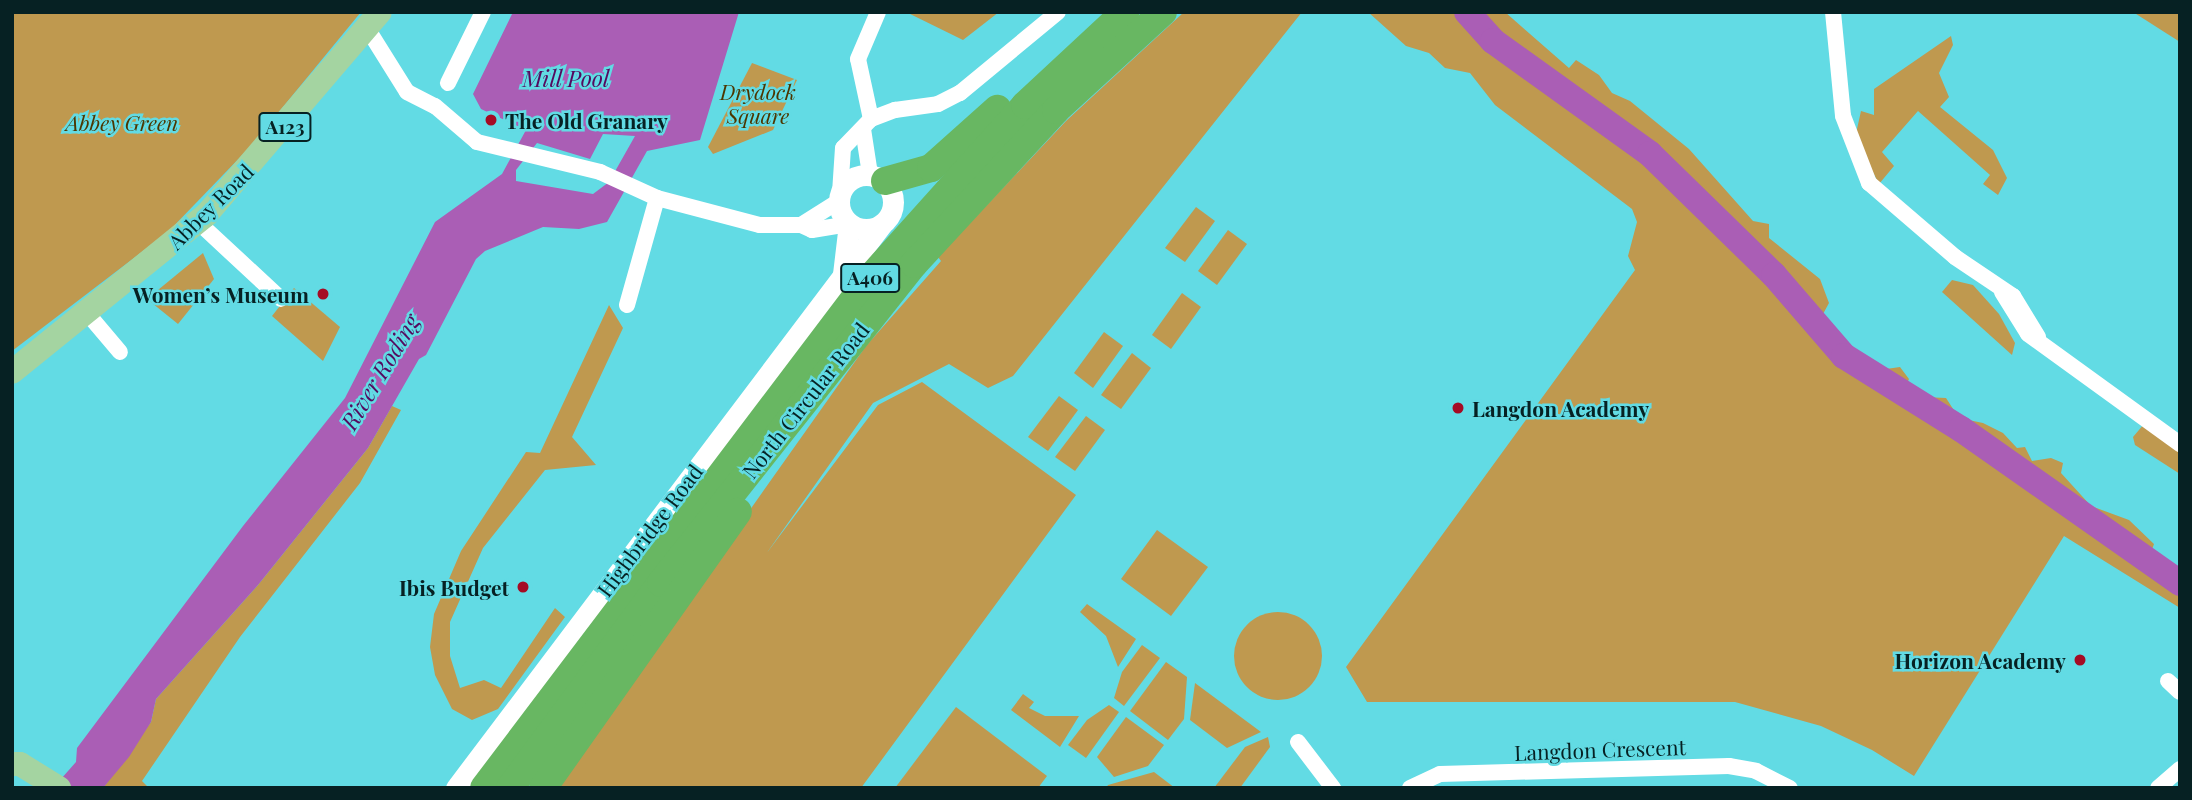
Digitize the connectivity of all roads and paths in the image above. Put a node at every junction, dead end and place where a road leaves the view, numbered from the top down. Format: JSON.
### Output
{"nodes":[{"id":1,"x":483,"y":12,"type":"edge"},
{"id":2,"x":878,"y":12,"type":"edge"},
{"id":3,"x":1058,"y":12,"type":"edge"},
{"id":4,"x":1103,"y":12,"type":"edge"},
{"id":5,"x":1125,"y":12,"type":"edge"},
{"id":6,"x":1163,"y":12,"type":"edge"},
{"id":7,"x":1833,"y":12,"type":"edge"},
{"id":8,"x":374,"y":20,"type":"edge"},
{"id":9,"x":448,"y":83,"type":"dead end"},
{"id":10,"x":867,"y":124,"type":"junction"},
{"id":11,"x":877,"y":178,"type":"junction"},
{"id":12,"x":643,"y":192,"type":"junction"},
{"id":13,"x":839,"y":197,"type":"junction"},
{"id":14,"x":198,"y":222,"type":"junction"},
{"id":15,"x":849,"y":223,"type":"junction"},
{"id":16,"x":801,"y":225,"type":"junction"},
{"id":17,"x":882,"y":225,"type":"junction"},
{"id":18,"x":844,"y":274,"type":"junction"},
{"id":19,"x":281,"y":299,"type":"dead end"},
{"id":20,"x":627,"y":305,"type":"dead end"},
{"id":21,"x":87,"y":313,"type":"junction"},
{"id":22,"x":865,"y":324,"type":"junction"},
{"id":23,"x":120,"y":352,"type":"dead end"},
{"id":24,"x":12,"y":372,"type":"edge"},
{"id":25,"x":2131,"y":405,"type":"junction"},
{"id":26,"x":2180,"y":433,"type":"edge"},
{"id":27,"x":2180,"y":444,"type":"edge"},
{"id":28,"x":653,"y":577,"type":"junction"},
{"id":29,"x":1298,"y":742,"type":"dead end"},
{"id":30,"x":15,"y":759,"type":"edge"},
{"id":31,"x":2180,"y":769,"type":"edge"},
{"id":32,"x":55,"y":785,"type":"edge"},
{"id":33,"x":456,"y":788,"type":"edge"},
{"id":34,"x":484,"y":788,"type":"edge"},
{"id":35,"x":510,"y":788,"type":"edge"},
{"id":36,"x":543,"y":788,"type":"edge"},
{"id":37,"x":1333,"y":788,"type":"edge"},
{"id":38,"x":1410,"y":788,"type":"edge"},
{"id":39,"x":1790,"y":788,"type":"edge"},
{"id":40,"x":2158,"y":788,"type":"edge"}],
"edges":[{"from":1,"to":9,"type":"street"},
{"from":2,"to":10,"type":"street"},
{"from":3,"to":10,"type":"street"},
{"from":4,"to":11,"type":"highway"},
{"from":5,"to":28,"type":"highway","name":"North Circular Road","number":"A406"},
{"from":6,"to":22,"type":"highway","name":"North Circular Road","number":"A406"},
{"from":7,"to":25,"type":"street"},
{"from":8,"to":12,"type":"street"},
{"from":8,"to":14,"type":"main road","name":"Abbey Road","number":"A123"},
{"from":10,"to":11,"type":"street"},
{"from":10,"to":13,"type":"street"},
{"from":11,"to":13,"type":"street"},
{"from":11,"to":17,"type":"street"},
{"from":12,"to":16,"type":"street"},
{"from":12,"to":20,"type":"street"},
{"from":13,"to":15,"type":"street"},
{"from":13,"to":16,"type":"street"},
{"from":14,"to":19,"type":"street"},
{"from":14,"to":21,"type":"main road","name":"Abbey Road","number":"A123"},
{"from":15,"to":16,"type":"street"},
{"from":15,"to":17,"type":"street"},
{"from":15,"to":18,"type":"street"},
{"from":17,"to":18,"type":"street","name":"Highbridge Road"},
{"from":18,"to":33,"type":"street","name":"Highbridge Road"},
{"from":21,"to":23,"type":"street"},
{"from":21,"to":24,"type":"main road","name":"Abbey Road","number":"A123"},
{"from":22,"to":28,"type":"highway","name":"North Circular Road","number":"A406"},
{"from":22,"to":36,"type":"highway","number":"A406"},
{"from":25,"to":26,"type":"street"},
{"from":25,"to":27,"type":"street"},
{"from":28,"to":34,"type":"highway","name":"North Circular Road","number":"A406"},
{"from":28,"to":35,"type":"highway","name":"North Circular Road","number":"A406"},
{"from":29,"to":37,"type":"street"},
{"from":30,"to":32,"type":"main road"},
{"from":31,"to":40,"type":"street"},
{"from":38,"to":39,"type":"street","name":"Langdon Crescent"}]}
